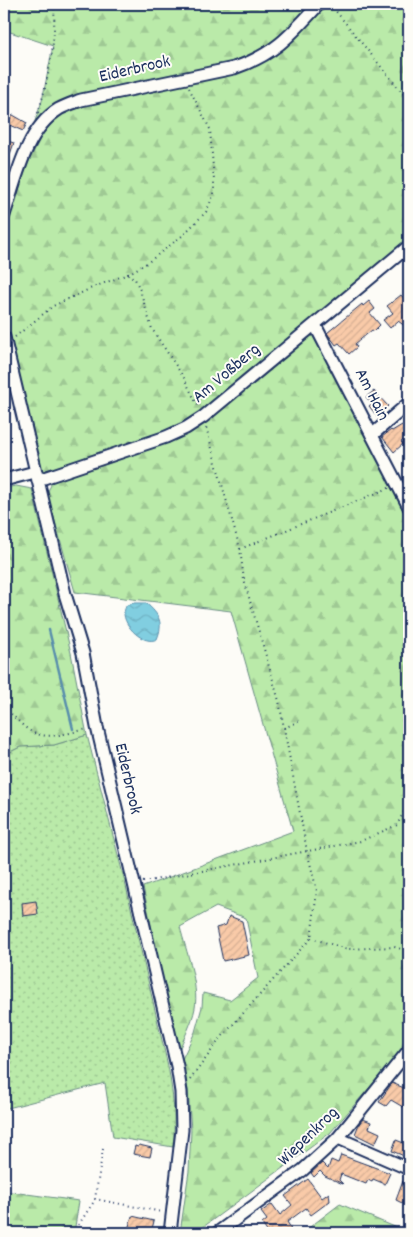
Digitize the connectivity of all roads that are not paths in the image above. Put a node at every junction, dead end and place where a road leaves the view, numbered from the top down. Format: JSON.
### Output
{"nodes":[{"id":1,"x":319,"y":4,"type":"edge"},
{"id":2,"x":4,"y":215,"type":"edge"},
{"id":3,"x":409,"y":246,"type":"edge"},
{"id":4,"x":315,"y":325,"type":"junction"},
{"id":5,"x":5,"y":342,"type":"edge"},
{"id":6,"x":409,"y":403,"type":"edge"},
{"id":7,"x":372,"y":435,"type":"junction"},
{"id":8,"x":37,"y":476,"type":"junction"},
{"id":9,"x":4,"y":480,"type":"edge"},
{"id":10,"x":409,"y":507,"type":"edge"},
{"id":11,"x":409,"y":1050,"type":"edge"},
{"id":12,"x":338,"y":1138,"type":"junction"},
{"id":13,"x":409,"y":1169,"type":"edge"},
{"id":14,"x":170,"y":1233,"type":"edge"},
{"id":15,"x":217,"y":1233,"type":"edge"}],
"edges":[{"from":1,"to":2,"type":"street","name":"Eiderbrook"},
{"from":3,"to":4,"type":"street","name":"Am Voßberg"},
{"from":4,"to":7,"type":"street","name":"Am Hain"},
{"from":4,"to":8,"type":"street","name":"Am Voßberg"},
{"from":5,"to":8,"type":"street","name":"Eiderbrook"},
{"from":6,"to":7,"type":"street"},
{"from":7,"to":10,"type":"street","name":"Am Hain"},
{"from":8,"to":9,"type":"street","name":"Am Voßberg"},
{"from":8,"to":14,"type":"street","name":"Eiderbrook"},
{"from":11,"to":12,"type":"street","name":"Wiepenkrog"},
{"from":12,"to":13,"type":"street"},
{"from":12,"to":15,"type":"street","name":"Wiepenkrog"}]}
